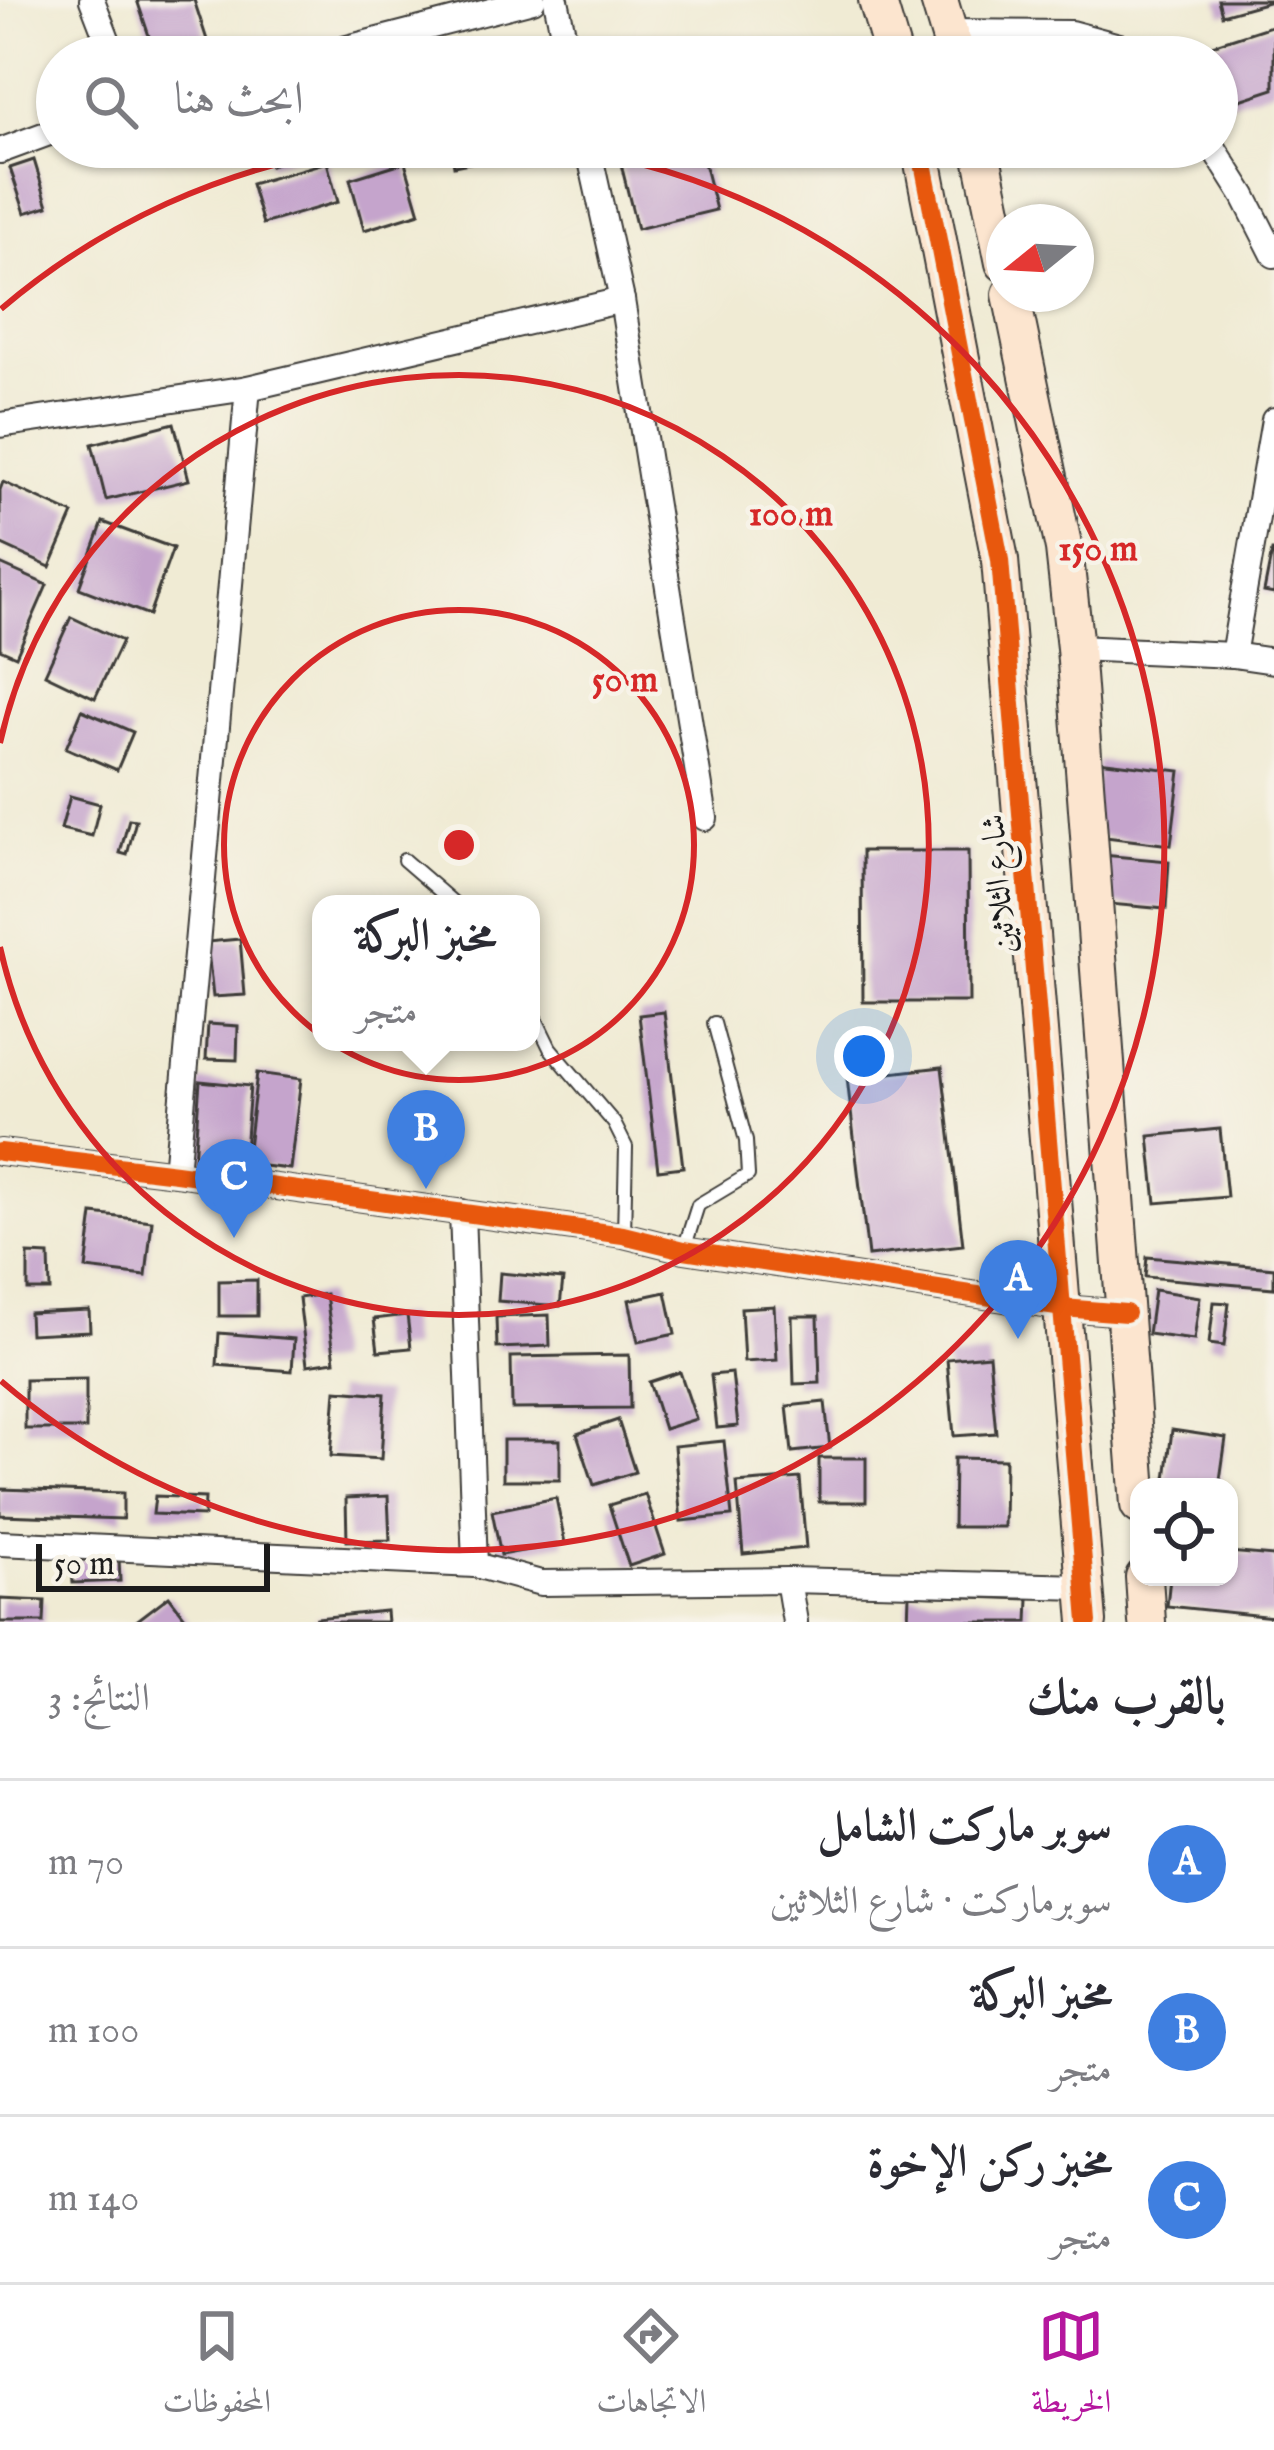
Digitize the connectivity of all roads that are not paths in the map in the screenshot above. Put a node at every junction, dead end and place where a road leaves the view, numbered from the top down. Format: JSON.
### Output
{"nodes":[{"id":1,"x":92,"y":0,"type":"edge"},
{"id":2,"x":532,"y":0,"type":"edge"},
{"id":3,"x":556,"y":0,"type":"edge"},
{"id":4,"x":877,"y":0,"type":"edge"},
{"id":5,"x":948,"y":30,"type":"edge"},
{"id":6,"x":107,"y":36,"type":"edge"},
{"id":7,"x":393,"y":36,"type":"edge"},
{"id":8,"x":564,"y":36,"type":"edge"},
{"id":9,"x":888,"y":36,"type":"edge"},
{"id":10,"x":1082,"y":36,"type":"edge"},
{"id":11,"x":36,"y":138,"type":"edge"},
{"id":12,"x":0,"y":151,"type":"edge"},
{"id":13,"x":593,"y":168,"type":"edge"},
{"id":14,"x":924,"y":168,"type":"edge"},
{"id":15,"x":984,"y":168,"type":"edge"},
{"id":16,"x":1226,"y":168,"type":"edge"},
{"id":17,"x":992,"y":204,"type":"edge"},
{"id":18,"x":1274,"y":255,"type":"edge"},
{"id":19,"x":622,"y":300,"type":"junction"},
{"id":20,"x":1014,"y":312,"type":"edge"},
{"id":21,"x":248,"y":388,"type":"junction"},
{"id":22,"x":1274,"y":420,"type":"edge"},
{"id":23,"x":0,"y":425,"type":"edge"},
{"id":24,"x":1075,"y":648,"type":"junction"},
{"id":25,"x":1233,"y":655,"type":"junction"},
{"id":26,"x":1274,"y":661,"type":"edge"},
{"id":27,"x":705,"y":818,"type":"dead end"},
{"id":28,"x":404,"y":860,"type":"dead end"},
{"id":29,"x":445,"y":895,"type":"edge"},
{"id":30,"x":714,"y":1023,"type":"dead end"},
{"id":31,"x":540,"y":1027,"type":"edge"},
{"id":32,"x":0,"y":1152,"type":"edge"},
{"id":33,"x":176,"y":1173,"type":"junction"},
{"id":34,"x":462,"y":1212,"type":"junction"},
{"id":35,"x":623,"y":1235,"type":"junction"},
{"id":36,"x":684,"y":1250,"type":"junction"},
{"id":37,"x":1063,"y":1308,"type":"junction"},
{"id":38,"x":1126,"y":1313,"type":"junction"},
{"id":39,"x":1137,"y":1478,"type":"edge"},
{"id":40,"x":0,"y":1543,"type":"edge"},
{"id":41,"x":475,"y":1565,"type":"junction"},
{"id":42,"x":788,"y":1580,"type":"junction"},
{"id":43,"x":1145,"y":1586,"type":"edge"},
{"id":44,"x":1087,"y":1605,"type":"edge"},
{"id":45,"x":795,"y":1622,"type":"edge"},
{"id":46,"x":1147,"y":1622,"type":"edge"}],
"edges":[{"from":1,"to":6,"type":"street"},
{"from":2,"to":7,"type":"street"},
{"from":3,"to":8,"type":"street"},
{"from":4,"to":9,"type":"street"},
{"from":5,"to":10,"type":"street"},
{"from":11,"to":12,"type":"street"},
{"from":13,"to":19,"type":"street"},
{"from":14,"to":37,"type":"street","name":"شارع الثلاثين"},
{"from":15,"to":17,"type":"street"},
{"from":16,"to":18,"type":"street"},
{"from":19,"to":21,"type":"street"},
{"from":19,"to":27,"type":"street"},
{"from":20,"to":24,"type":"street"},
{"from":21,"to":23,"type":"street"},
{"from":21,"to":33,"type":"street"},
{"from":22,"to":25,"type":"street"},
{"from":24,"to":25,"type":"street"},
{"from":24,"to":38,"type":"street"},
{"from":25,"to":26,"type":"street"},
{"from":28,"to":29,"type":"lane"},
{"from":30,"to":36,"type":"lane"},
{"from":31,"to":35,"type":"lane"},
{"from":32,"to":33,"type":"street"},
{"from":33,"to":34,"type":"street"},
{"from":34,"to":35,"type":"street"},
{"from":34,"to":41,"type":"street"},
{"from":35,"to":36,"type":"street"},
{"from":36,"to":37,"type":"street"},
{"from":37,"to":38,"type":"street"},
{"from":37,"to":44,"type":"street","name":"شارع الثلاثين"},
{"from":38,"to":39,"type":"street"},
{"from":40,"to":41,"type":"street"},
{"from":41,"to":42,"type":"street"},
{"from":42,"to":44,"type":"street"},
{"from":42,"to":45,"type":"street"},
{"from":43,"to":46,"type":"street"}]}
